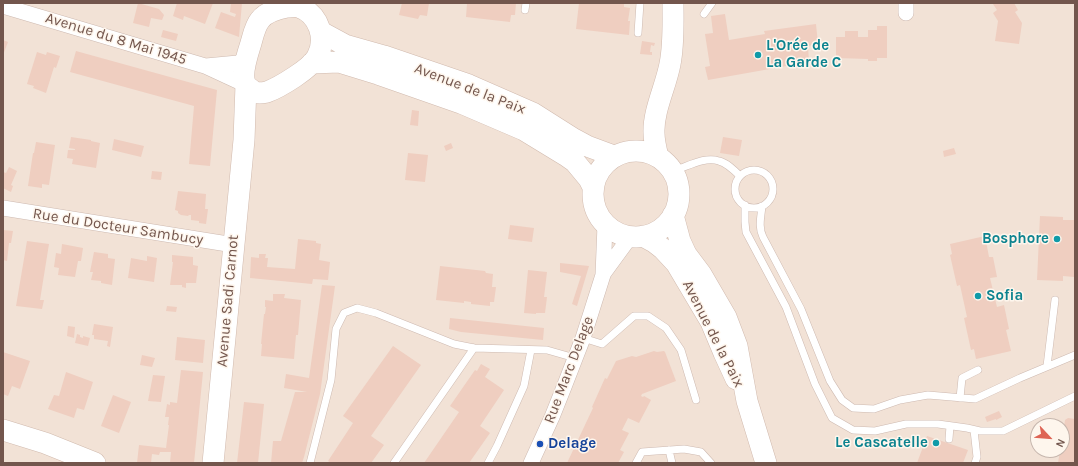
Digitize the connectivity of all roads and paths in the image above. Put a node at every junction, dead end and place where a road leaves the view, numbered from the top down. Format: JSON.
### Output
{"nodes":[{"id":1,"x":640,"y":3,"type":"edge"},
{"id":2,"x":674,"y":3,"type":"edge"},
{"id":3,"x":712,"y":3,"type":"edge"},
{"id":4,"x":293,"y":5,"type":"edge"},
{"id":5,"x":3,"y":6,"type":"edge"},
{"id":6,"x":258,"y":12,"type":"edge"},
{"id":7,"x":704,"y":14,"type":"dead end"},
{"id":8,"x":321,"y":32,"type":"junction"},
{"id":9,"x":638,"y":33,"type":"dead end"},
{"id":10,"x":246,"y":59,"type":"junction"},
{"id":11,"x":312,"y":63,"type":"junction"},
{"id":12,"x":205,"y":66,"type":"junction"},
{"id":13,"x":246,"y":85,"type":"junction"},
{"id":14,"x":269,"y":91,"type":"junction"},
{"id":15,"x":656,"y":113,"type":"junction"},
{"id":16,"x":244,"y":140,"type":"junction"},
{"id":17,"x":621,"y":153,"type":"junction"},
{"id":18,"x":658,"y":157,"type":"junction"},
{"id":19,"x":673,"y":172,"type":"junction"},
{"id":20,"x":740,"y":176,"type":"junction"},
{"id":21,"x":593,"y":187,"type":"junction"},
{"id":22,"x":745,"y":205,"type":"junction"},
{"id":23,"x":762,"y":206,"type":"junction"},
{"id":24,"x":3,"y":208,"type":"edge"},
{"id":25,"x":673,"y":214,"type":"junction"},
{"id":26,"x":605,"y":225,"type":"junction"},
{"id":27,"x":637,"y":237,"type":"junction"},
{"id":28,"x":234,"y":245,"type":"junction"},
{"id":29,"x":603,"y":275,"type":"junction"},
{"id":30,"x":1055,"y":300,"type":"dead end"},
{"id":31,"x":582,"y":338,"type":"junction"},
{"id":32,"x":474,"y":348,"type":"junction"},
{"id":33,"x":531,"y":350,"type":"junction"},
{"id":34,"x":1075,"y":354,"type":"edge"},
{"id":35,"x":575,"y":358,"type":"junction"},
{"id":36,"x":1047,"y":366,"type":"junction"},
{"id":37,"x":978,"y":370,"type":"dead end"},
{"id":38,"x":1075,"y":396,"type":"edge"},
{"id":39,"x":960,"y":398,"type":"junction"},
{"id":40,"x":696,"y":400,"type":"dead end"},
{"id":41,"x":747,"y":400,"type":"junction"},
{"id":42,"x":950,"y":426,"type":"junction"},
{"id":43,"x":3,"y":430,"type":"edge"},
{"id":44,"x":974,"y":430,"type":"junction"},
{"id":45,"x":949,"y":438,"type":"dead end"},
{"id":46,"x":669,"y":450,"type":"junction"},
{"id":47,"x":82,"y":461,"type":"edge"},
{"id":48,"x":213,"y":463,"type":"edge"},
{"id":49,"x":310,"y":463,"type":"edge"},
{"id":50,"x":394,"y":463,"type":"edge"},
{"id":51,"x":488,"y":463,"type":"edge"},
{"id":52,"x":530,"y":463,"type":"edge"},
{"id":53,"x":636,"y":463,"type":"edge"},
{"id":54,"x":672,"y":463,"type":"edge"},
{"id":55,"x":711,"y":463,"type":"edge"},
{"id":56,"x":766,"y":463,"type":"edge"},
{"id":57,"x":975,"y":463,"type":"edge"}],
"edges":[{"from":1,"to":9,"type":"lane"},
{"from":2,"to":15,"type":"main road"},
{"from":3,"to":7,"type":"lane"},
{"from":4,"to":6,"type":"main road"},
{"from":4,"to":8,"type":"main road"},
{"from":5,"to":12,"type":"street","name":"Avenue du 8 Mai 1945"},
{"from":6,"to":10,"type":"main road"},
{"from":8,"to":11,"type":"main road"},
{"from":8,"to":17,"type":"main road","name":"Avenue de la Paix"},
{"from":10,"to":12,"type":"street","name":"Avenue du 8 Mai 1945"},
{"from":10,"to":13,"type":"main road"},
{"from":11,"to":14,"type":"main road"},
{"from":11,"to":21,"type":"main road","name":"Avenue de la Paix"},
{"from":12,"to":13,"type":"street","name":"Avenue du 8 Mai 1945"},
{"from":13,"to":14,"type":"main road"},
{"from":13,"to":16,"type":"main road","name":"Avenue Sadi Carnot"},
{"from":14,"to":16,"type":"main road","name":"Avenue Sadi Carnot"},
{"from":15,"to":17,"type":"main road"},
{"from":15,"to":18,"type":"main road"},
{"from":16,"to":28,"type":"main road","name":"Avenue Sadi Carnot"},
{"from":17,"to":18,"type":"main road"},
{"from":17,"to":21,"type":"main road"},
{"from":18,"to":19,"type":"main road"},
{"from":19,"to":20,"type":"lane"},
{"from":19,"to":25,"type":"main road"},
{"from":20,"to":22,"type":"lane"},
{"from":20,"to":23,"type":"lane"},
{"from":21,"to":26,"type":"main road"},
{"from":22,"to":23,"type":"lane"},
{"from":22,"to":42,"type":"lane"},
{"from":23,"to":39,"type":"lane"},
{"from":24,"to":28,"type":"street","name":"Rue du Docteur Sambucy"},
{"from":25,"to":27,"type":"main road"},
{"from":25,"to":41,"type":"main road","name":"Avenue de la Paix"},
{"from":26,"to":27,"type":"main road"},
{"from":26,"to":29,"type":"street","name":"Rue Marc Delage"},
{"from":27,"to":29,"type":"street","name":"Rue Marc Delage"},
{"from":27,"to":41,"type":"main road","name":"Avenue de la Paix"},
{"from":28,"to":48,"type":"main road","name":"Avenue Sadi Carnot"},
{"from":29,"to":31,"type":"street","name":"Rue Marc Delage"},
{"from":30,"to":36,"type":"lane"},
{"from":31,"to":35,"type":"street","name":"Rue Marc Delage"},
{"from":31,"to":40,"type":"lane"},
{"from":32,"to":33,"type":"lane"},
{"from":32,"to":49,"type":"lane"},
{"from":32,"to":50,"type":"lane"},
{"from":33,"to":35,"type":"lane"},
{"from":33,"to":51,"type":"lane"},
{"from":34,"to":36,"type":"lane"},
{"from":35,"to":52,"type":"street","name":"Rue Marc Delage"},
{"from":36,"to":39,"type":"lane"},
{"from":37,"to":39,"type":"lane"},
{"from":38,"to":44,"type":"lane"},
{"from":41,"to":56,"type":"main road","name":"Avenue de la Paix"},
{"from":42,"to":44,"type":"lane"},
{"from":42,"to":45,"type":"lane"},
{"from":43,"to":47,"type":"main road"},
{"from":44,"to":57,"type":"lane"},
{"from":46,"to":53,"type":"lane"},
{"from":46,"to":54,"type":"lane"},
{"from":46,"to":55,"type":"lane"}]}
